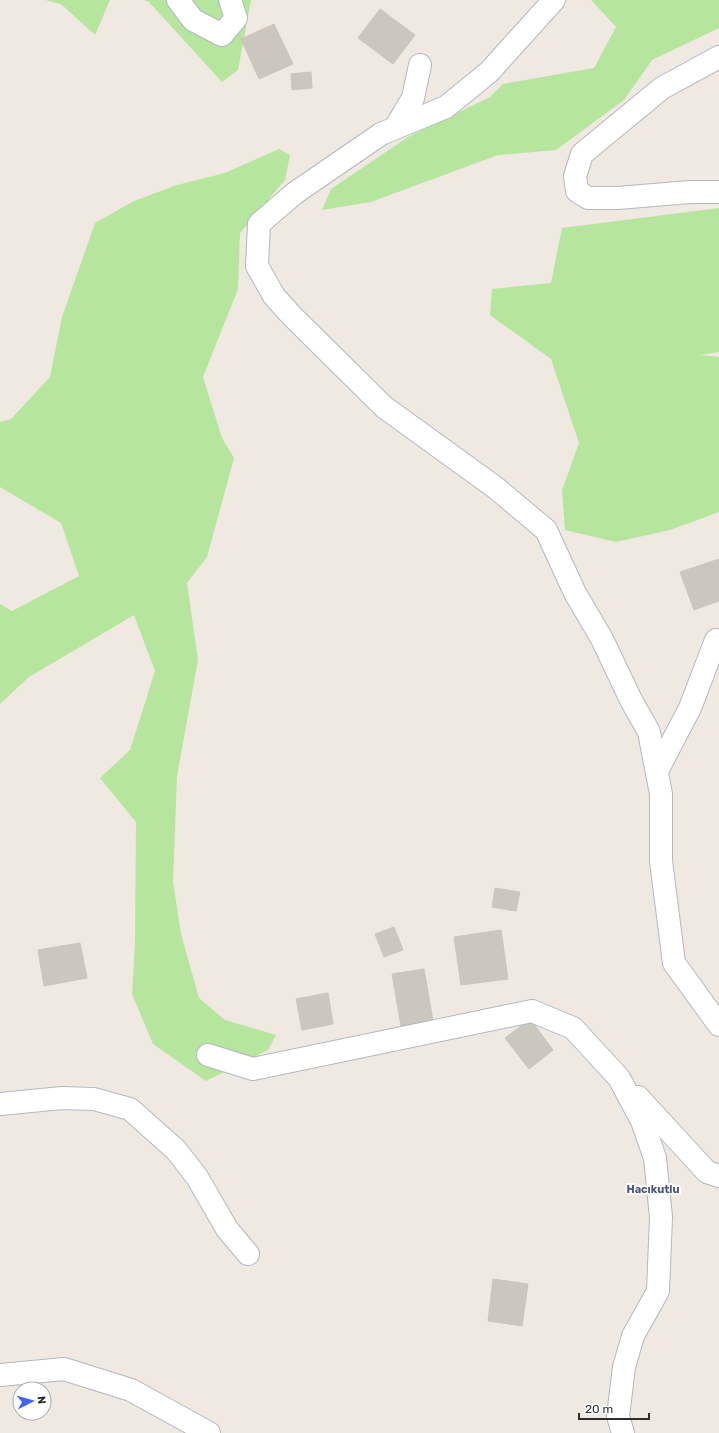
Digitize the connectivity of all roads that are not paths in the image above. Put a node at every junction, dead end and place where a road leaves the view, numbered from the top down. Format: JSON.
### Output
{"nodes":[{"id":1,"x":178,"y":0,"type":"edge"},
{"id":2,"x":230,"y":0,"type":"edge"},
{"id":3,"x":554,"y":0,"type":"edge"},
{"id":4,"x":719,"y":57,"type":"edge"},
{"id":5,"x":420,"y":65,"type":"dead end"},
{"id":6,"x":395,"y":128,"type":"junction"},
{"id":7,"x":719,"y":192,"type":"edge"},
{"id":8,"x":716,"y":640,"type":"dead end"},
{"id":9,"x":657,"y":771,"type":"junction"},
{"id":10,"x":719,"y":1025,"type":"edge"},
{"id":11,"x":208,"y":1055,"type":"dead end"},
{"id":12,"x":619,"y":1078,"type":"junction"},
{"id":13,"x":0,"y":1104,"type":"edge"},
{"id":14,"x":719,"y":1176,"type":"edge"},
{"id":15,"x":248,"y":1254,"type":"dead end"},
{"id":16,"x":0,"y":1375,"type":"edge"},
{"id":17,"x":209,"y":1433,"type":"edge"},
{"id":18,"x":623,"y":1433,"type":"edge"}],
"edges":[{"from":1,"to":2,"type":"street"},
{"from":3,"to":6,"type":"street"},
{"from":4,"to":7,"type":"street"},
{"from":5,"to":6,"type":"street"},
{"from":6,"to":9,"type":"street"},
{"from":8,"to":9,"type":"street"},
{"from":9,"to":10,"type":"street"},
{"from":11,"to":12,"type":"street"},
{"from":12,"to":14,"type":"street"},
{"from":12,"to":18,"type":"street"},
{"from":13,"to":15,"type":"street"},
{"from":16,"to":17,"type":"street"}]}
